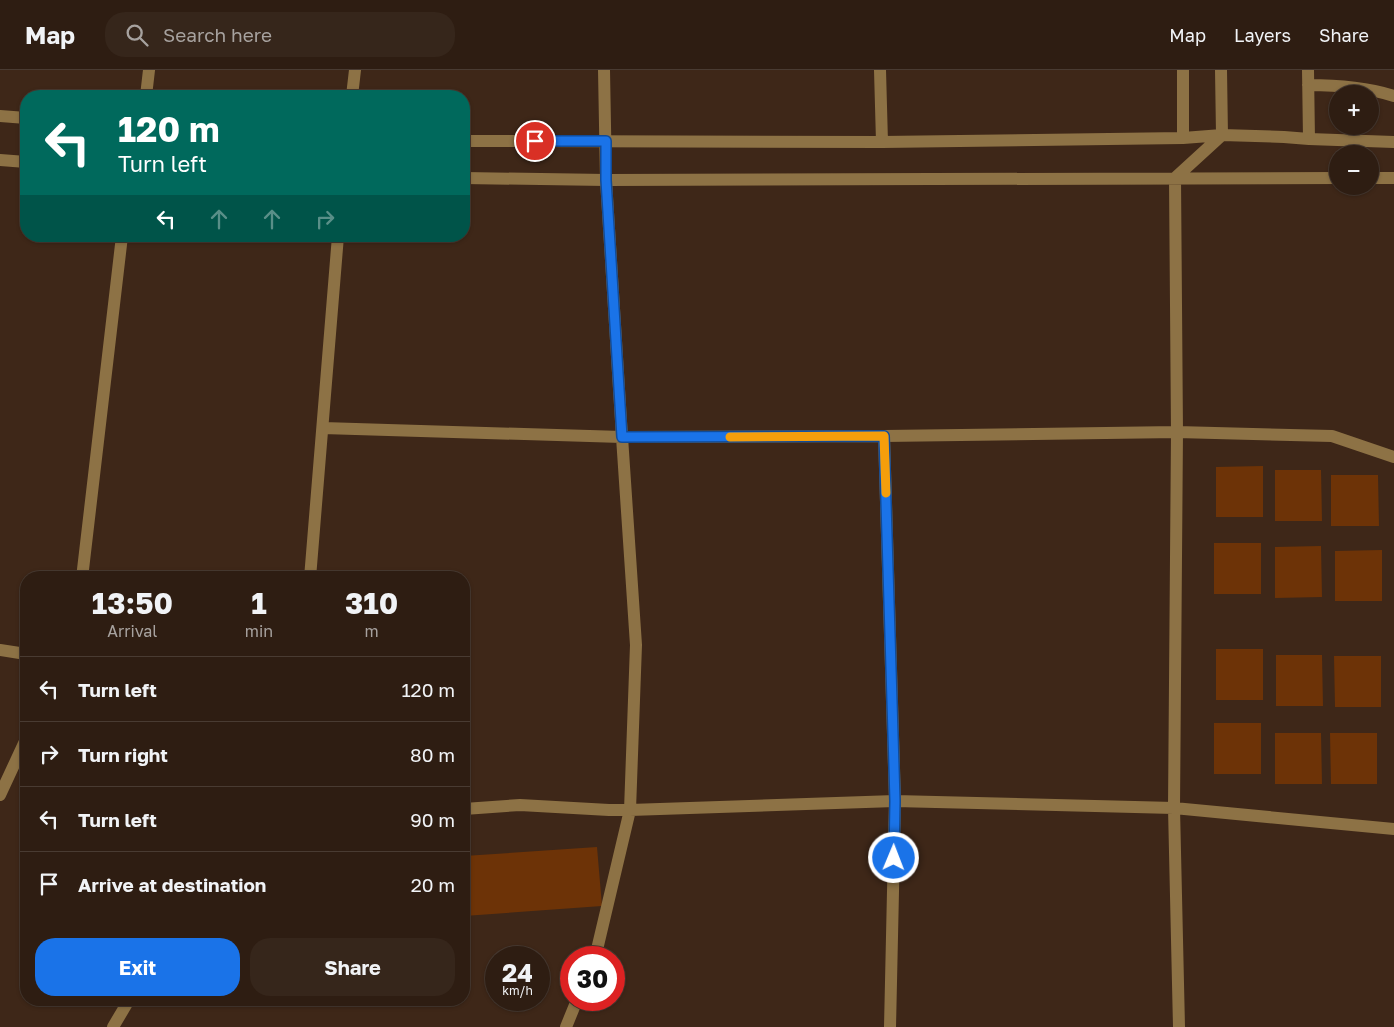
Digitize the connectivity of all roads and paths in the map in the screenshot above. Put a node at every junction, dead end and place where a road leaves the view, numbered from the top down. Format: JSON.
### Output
{"nodes":[{"id":1,"x":149,"y":70,"type":"edge"},
{"id":2,"x":355,"y":70,"type":"edge"},
{"id":3,"x":604,"y":70,"type":"edge"},
{"id":4,"x":880,"y":70,"type":"edge"},
{"id":5,"x":1183,"y":70,"type":"edge"},
{"id":6,"x":1221,"y":70,"type":"edge"},
{"id":7,"x":1308,"y":70,"type":"edge"},
{"id":8,"x":1308,"y":85,"type":"junction"},
{"id":9,"x":147,"y":90,"type":"edge"},
{"id":10,"x":353,"y":90,"type":"edge"},
{"id":11,"x":1394,"y":96,"type":"edge"},
{"id":12,"x":0,"y":116,"type":"edge"},
{"id":13,"x":20,"y":118,"type":"edge"},
{"id":14,"x":1222,"y":135,"type":"junction"},
{"id":15,"x":1183,"y":138,"type":"junction"},
{"id":16,"x":1309,"y":139,"type":"junction"},
{"id":17,"x":470,"y":141,"type":"edge"},
{"id":18,"x":606,"y":141,"type":"junction"},
{"id":19,"x":882,"y":142,"type":"junction"},
{"id":20,"x":1394,"y":142,"type":"edge"},
{"id":21,"x":0,"y":160,"type":"edge"},
{"id":22,"x":20,"y":162,"type":"edge"},
{"id":23,"x":470,"y":178,"type":"edge"},
{"id":24,"x":1175,"y":178,"type":"junction"},
{"id":25,"x":1329,"y":178,"type":"edge"},
{"id":26,"x":1379,"y":178,"type":"edge"},
{"id":27,"x":1394,"y":178,"type":"edge"},
{"id":28,"x":606,"y":180,"type":"junction"},
{"id":29,"x":121,"y":242,"type":"edge"},
{"id":30,"x":338,"y":242,"type":"edge"},
{"id":31,"x":323,"y":428,"type":"junction"},
{"id":32,"x":1177,"y":432,"type":"junction"},
{"id":33,"x":884,"y":436,"type":"junction"},
{"id":34,"x":622,"y":437,"type":"junction"},
{"id":35,"x":1394,"y":457,"type":"edge"},
{"id":36,"x":83,"y":571,"type":"edge"},
{"id":37,"x":311,"y":571,"type":"edge"},
{"id":38,"x":0,"y":650,"type":"edge"},
{"id":39,"x":20,"y":653,"type":"edge"},
{"id":40,"x":20,"y":752,"type":"edge"},
{"id":41,"x":0,"y":795,"type":"edge"},
{"id":42,"x":895,"y":801,"type":"junction"},
{"id":43,"x":1174,"y":808,"type":"junction"},
{"id":44,"x":470,"y":809,"type":"edge"},
{"id":45,"x":630,"y":810,"type":"junction"},
{"id":46,"x":1394,"y":828,"type":"edge"},
{"id":47,"x":598,"y":946,"type":"edge"},
{"id":48,"x":125,"y":1006,"type":"edge"},
{"id":49,"x":573,"y":1011,"type":"edge"},
{"id":50,"x":113,"y":1027,"type":"edge"},
{"id":51,"x":566,"y":1027,"type":"edge"},
{"id":52,"x":890,"y":1027,"type":"edge"},
{"id":53,"x":1179,"y":1027,"type":"edge"}],
"edges":[{"from":1,"to":9,"type":"street"},
{"from":2,"to":10,"type":"street"},
{"from":3,"to":18,"type":"street"},
{"from":4,"to":19,"type":"street"},
{"from":5,"to":15,"type":"street"},
{"from":6,"to":14,"type":"street"},
{"from":7,"to":8,"type":"street"},
{"from":8,"to":11,"type":"street"},
{"from":8,"to":16,"type":"street"},
{"from":12,"to":13,"type":"street"},
{"from":14,"to":15,"type":"street"},
{"from":14,"to":16,"type":"street"},
{"from":14,"to":24,"type":"street"},
{"from":15,"to":19,"type":"street"},
{"from":16,"to":20,"type":"street"},
{"from":17,"to":18,"type":"street"},
{"from":18,"to":19,"type":"street"},
{"from":18,"to":28,"type":"street"},
{"from":21,"to":22,"type":"street"},
{"from":23,"to":28,"type":"street"},
{"from":24,"to":25,"type":"street"},
{"from":24,"to":28,"type":"street"},
{"from":24,"to":32,"type":"street"},
{"from":26,"to":27,"type":"street"},
{"from":28,"to":34,"type":"street"},
{"from":29,"to":36,"type":"street"},
{"from":30,"to":31,"type":"street"},
{"from":31,"to":34,"type":"street"},
{"from":31,"to":37,"type":"street"},
{"from":32,"to":33,"type":"street"},
{"from":32,"to":35,"type":"street"},
{"from":32,"to":43,"type":"street"},
{"from":33,"to":34,"type":"street"},
{"from":33,"to":42,"type":"street"},
{"from":34,"to":45,"type":"street"},
{"from":38,"to":39,"type":"street"},
{"from":40,"to":41,"type":"street"},
{"from":42,"to":43,"type":"street"},
{"from":42,"to":45,"type":"street"},
{"from":42,"to":52,"type":"street"},
{"from":43,"to":46,"type":"street"},
{"from":43,"to":53,"type":"street"},
{"from":44,"to":45,"type":"street"},
{"from":45,"to":47,"type":"street"},
{"from":48,"to":50,"type":"street"},
{"from":49,"to":51,"type":"street"}]}
